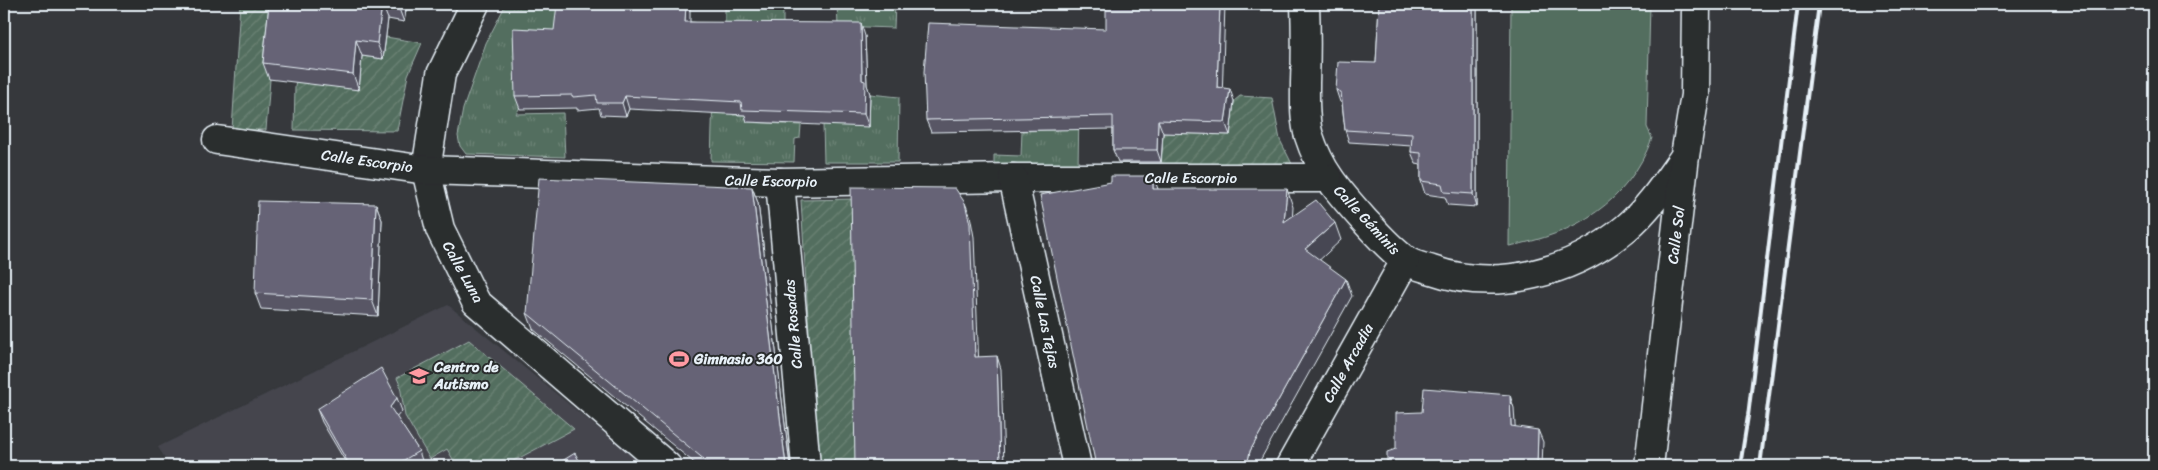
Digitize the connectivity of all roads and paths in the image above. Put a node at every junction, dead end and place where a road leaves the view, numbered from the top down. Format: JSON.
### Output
{"nodes":[{"id":1,"x":475,"y":4,"type":"edge"},
{"id":2,"x":1305,"y":4,"type":"edge"},
{"id":3,"x":1696,"y":4,"type":"edge"},
{"id":4,"x":217,"y":140,"type":"dead end"},
{"id":5,"x":1685,"y":156,"type":"junction"},
{"id":6,"x":426,"y":170,"type":"junction"},
{"id":7,"x":1014,"y":178,"type":"junction"},
{"id":8,"x":1328,"y":178,"type":"junction"},
{"id":9,"x":780,"y":182,"type":"junction"},
{"id":10,"x":1405,"y":261,"type":"junction"},
{"id":11,"x":667,"y":466,"type":"edge"},
{"id":12,"x":806,"y":466,"type":"edge"},
{"id":13,"x":1077,"y":466,"type":"edge"},
{"id":14,"x":1290,"y":466,"type":"edge"},
{"id":15,"x":1649,"y":466,"type":"edge"}],
"edges":[{"from":1,"to":6,"type":"street","name":"Calle Luna"},
{"from":2,"to":8,"type":"street","name":"Calle Géminis"},
{"from":3,"to":5,"type":"street","name":"Calle Sol"},
{"from":4,"to":6,"type":"street","name":"Calle Escorpio"},
{"from":5,"to":10,"type":"street","name":"Calle Géminis"},
{"from":5,"to":15,"type":"street","name":"Calle Sol"},
{"from":6,"to":9,"type":"street","name":"Calle Escorpio"},
{"from":6,"to":11,"type":"street","name":"Calle Luna"},
{"from":7,"to":8,"type":"street","name":"Calle Escorpio"},
{"from":7,"to":9,"type":"street","name":"Calle Escorpio"},
{"from":7,"to":13,"type":"street","name":"Calle Las Tejas"},
{"from":8,"to":10,"type":"street","name":"Calle Géminis"},
{"from":9,"to":12,"type":"street","name":"Calle Rosadas"},
{"from":10,"to":14,"type":"street","name":"Calle Arcadia"}]}
